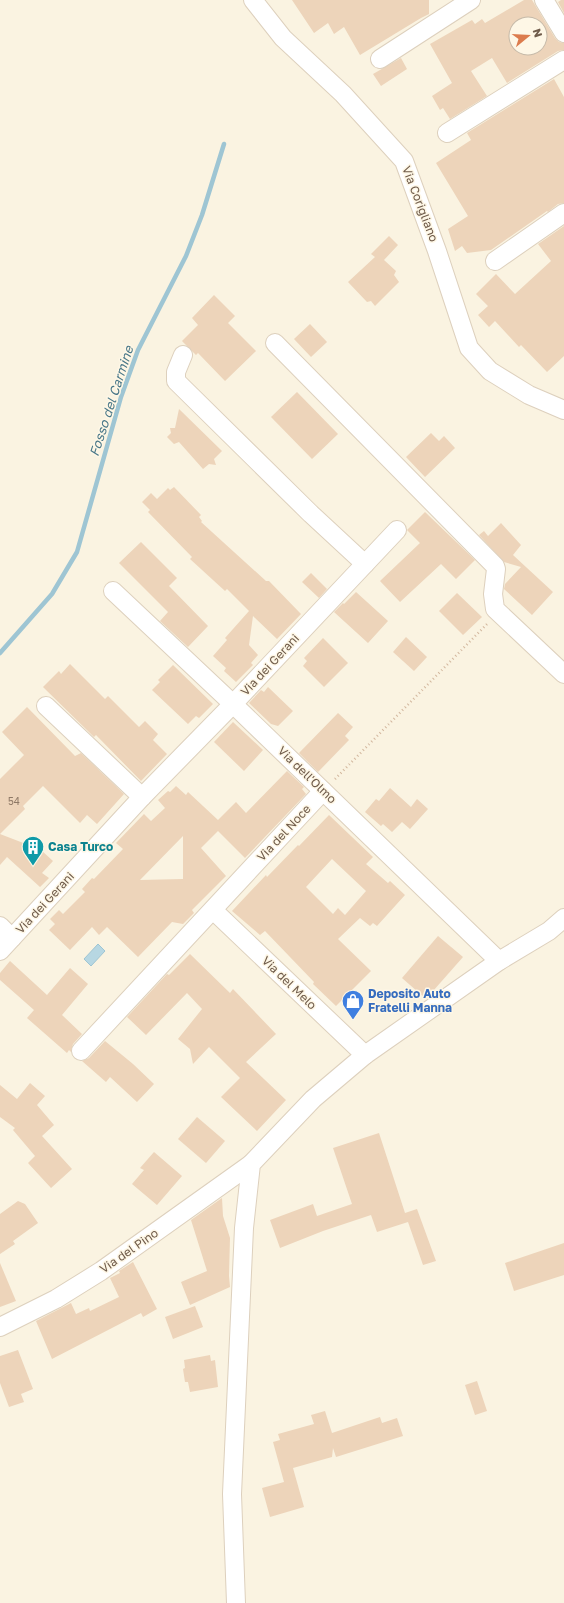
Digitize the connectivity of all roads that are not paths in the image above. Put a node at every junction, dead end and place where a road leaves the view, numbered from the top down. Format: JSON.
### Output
{"nodes":[{"id":1,"x":253,"y":0,"type":"edge"},
{"id":2,"x":471,"y":0,"type":"edge"},
{"id":3,"x":544,"y":0,"type":"edge"},
{"id":4,"x":564,"y":33,"type":"edge"},
{"id":5,"x":380,"y":59,"type":"dead end"},
{"id":6,"x":564,"y":60,"type":"edge"},
{"id":7,"x":447,"y":132,"type":"dead end"},
{"id":8,"x":564,"y":213,"type":"edge"},
{"id":9,"x":495,"y":262,"type":"dead end"},
{"id":10,"x":275,"y":344,"type":"dead end"},
{"id":11,"x":183,"y":355,"type":"dead end"},
{"id":12,"x":564,"y":410,"type":"edge"},
{"id":13,"x":397,"y":530,"type":"dead end"},
{"id":14,"x":365,"y":564,"type":"junction"},
{"id":15,"x":113,"y":591,"type":"dead end"},
{"id":16,"x":564,"y":674,"type":"edge"},
{"id":17,"x":233,"y":704,"type":"junction"},
{"id":18,"x":46,"y":706,"type":"dead end"},
{"id":19,"x":323,"y":791,"type":"junction"},
{"id":20,"x":142,"y":797,"type":"junction"},
{"id":21,"x":212,"y":910,"type":"junction"},
{"id":22,"x":564,"y":918,"type":"edge"},
{"id":23,"x":6,"y":932,"type":"edge"},
{"id":24,"x":0,"y":951,"type":"edge"},
{"id":25,"x":499,"y":961,"type":"junction"},
{"id":26,"x":81,"y":1051,"type":"dead end"},
{"id":27,"x":365,"y":1055,"type":"junction"},
{"id":28,"x":251,"y":1164,"type":"junction"},
{"id":29,"x":0,"y":1327,"type":"edge"},
{"id":30,"x":236,"y":1603,"type":"edge"}],
"edges":[{"from":1,"to":12,"type":"street","name":"Via Corigliano"},
{"from":2,"to":5,"type":"street"},
{"from":3,"to":4,"type":"street"},
{"from":6,"to":7,"type":"street"},
{"from":8,"to":9,"type":"street"},
{"from":10,"to":16,"type":"street"},
{"from":11,"to":14,"type":"street"},
{"from":13,"to":14,"type":"street","name":"Via dei Gerani"},
{"from":14,"to":17,"type":"street","name":"Via dei Gerani"},
{"from":15,"to":17,"type":"street","name":"Via dell'Olmo"},
{"from":17,"to":19,"type":"street","name":"Via dell'Olmo"},
{"from":17,"to":20,"type":"street","name":"Via dei Gerani"},
{"from":18,"to":20,"type":"street"},
{"from":19,"to":21,"type":"street","name":"Via del Noce"},
{"from":19,"to":25,"type":"street","name":"Via dell'Olmo"},
{"from":20,"to":23,"type":"street","name":"Via dei Gerani"},
{"from":21,"to":26,"type":"street","name":"Via del Noce"},
{"from":21,"to":27,"type":"street","name":"Via del Melo"},
{"from":22,"to":25,"type":"street","name":"Via del Pino"},
{"from":23,"to":24,"type":"street","name":"Via dei Gerani"},
{"from":25,"to":27,"type":"street","name":"Via del Pino"},
{"from":27,"to":28,"type":"street","name":"Via del Pino"},
{"from":28,"to":29,"type":"street","name":"Via del Pino"},
{"from":28,"to":30,"type":"street"}]}
